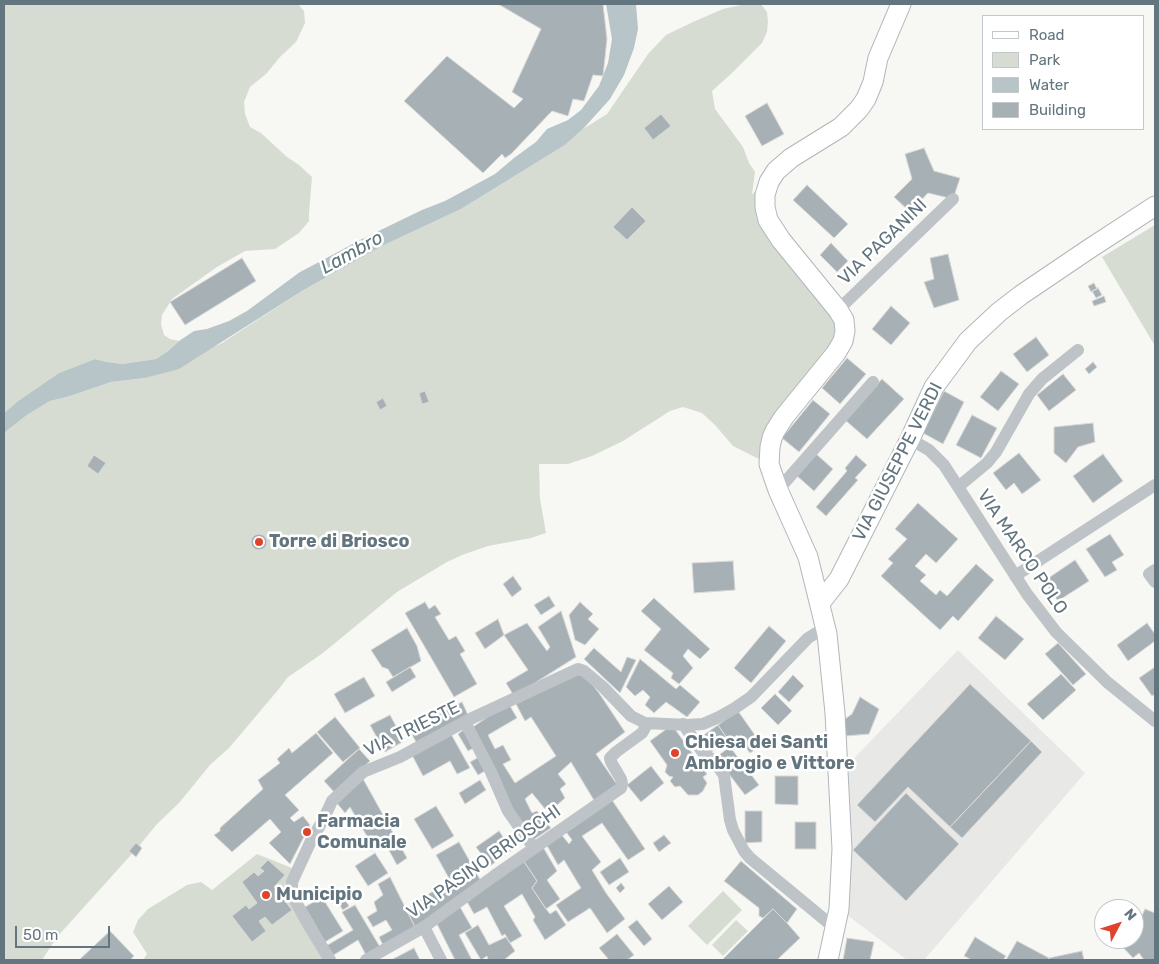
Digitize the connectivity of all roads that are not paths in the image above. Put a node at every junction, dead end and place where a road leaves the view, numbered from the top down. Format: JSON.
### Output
{"nodes":[{"id":1,"x":901,"y":4,"type":"edge"},
{"id":2,"x":953,"y":199,"type":"dead end"},
{"id":3,"x":1155,"y":206,"type":"edge"},
{"id":4,"x":838,"y":310,"type":"junction"},
{"id":5,"x":1078,"y":350,"type":"dead end"},
{"id":6,"x":873,"y":382,"type":"dead end"},
{"id":7,"x":910,"y":439,"type":"junction"},
{"id":8,"x":1155,"y":485,"type":"edge"},
{"id":9,"x":958,"y":487,"type":"junction"},
{"id":10,"x":778,"y":490,"type":"junction"},
{"id":11,"x":1155,"y":570,"type":"edge"},
{"id":12,"x":1015,"y":576,"type":"junction"},
{"id":13,"x":839,"y":579,"type":"junction"},
{"id":14,"x":1155,"y":582,"type":"edge"},
{"id":15,"x":820,"y":603,"type":"junction"},
{"id":16,"x":827,"y":630,"type":"junction"},
{"id":17,"x":1155,"y":721,"type":"edge"},
{"id":18,"x":465,"y":722,"type":"junction"},
{"id":19,"x":651,"y":723,"type":"junction"},
{"id":20,"x":683,"y":724,"type":"junction"},
{"id":21,"x":534,"y":848,"type":"junction"},
{"id":22,"x":424,"y":927,"type":"junction"},
{"id":23,"x":836,"y":929,"type":"junction"},
{"id":24,"x":330,"y":960,"type":"edge"},
{"id":25,"x":366,"y":960,"type":"edge"},
{"id":26,"x":441,"y":960,"type":"edge"},
{"id":27,"x":828,"y":960,"type":"edge"}],
"edges":[{"from":1,"to":4,"type":"street"},
{"from":2,"to":4,"type":"street","name":"VIA PAGANINI"},
{"from":3,"to":7,"type":"street","name":"VIA GIUSEPPE VERDI"},
{"from":4,"to":10,"type":"street"},
{"from":5,"to":9,"type":"street"},
{"from":6,"to":10,"type":"street"},
{"from":7,"to":9,"type":"street","name":"VIA MARCO POLO"},
{"from":7,"to":13,"type":"street","name":"VIA GIUSEPPE VERDI"},
{"from":8,"to":12,"type":"street"},
{"from":9,"to":12,"type":"street","name":"VIA MARCO POLO"},
{"from":10,"to":15,"type":"street"},
{"from":11,"to":14,"type":"street"},
{"from":12,"to":17,"type":"street","name":"VIA MARCO POLO"},
{"from":13,"to":15,"type":"street","name":"VIA GIUSEPPE VERDI"},
{"from":13,"to":16,"type":"street"},
{"from":15,"to":16,"type":"street"},
{"from":16,"to":20,"type":"street"},
{"from":16,"to":23,"type":"street"},
{"from":18,"to":19,"type":"street","name":"VIA TRIESTE"},
{"from":18,"to":21,"type":"street"},
{"from":18,"to":24,"type":"street","name":"VIA TRIESTE"},
{"from":19,"to":20,"type":"street"},
{"from":19,"to":21,"type":"street","name":"VIA PASINO BRIOSCHI"},
{"from":20,"to":23,"type":"street"},
{"from":21,"to":22,"type":"street","name":"VIA PASINO BRIOSCHI"},
{"from":22,"to":25,"type":"street","name":"VIA PASINO BRIOSCHI"},
{"from":22,"to":26,"type":"street"},
{"from":23,"to":27,"type":"street"}]}
